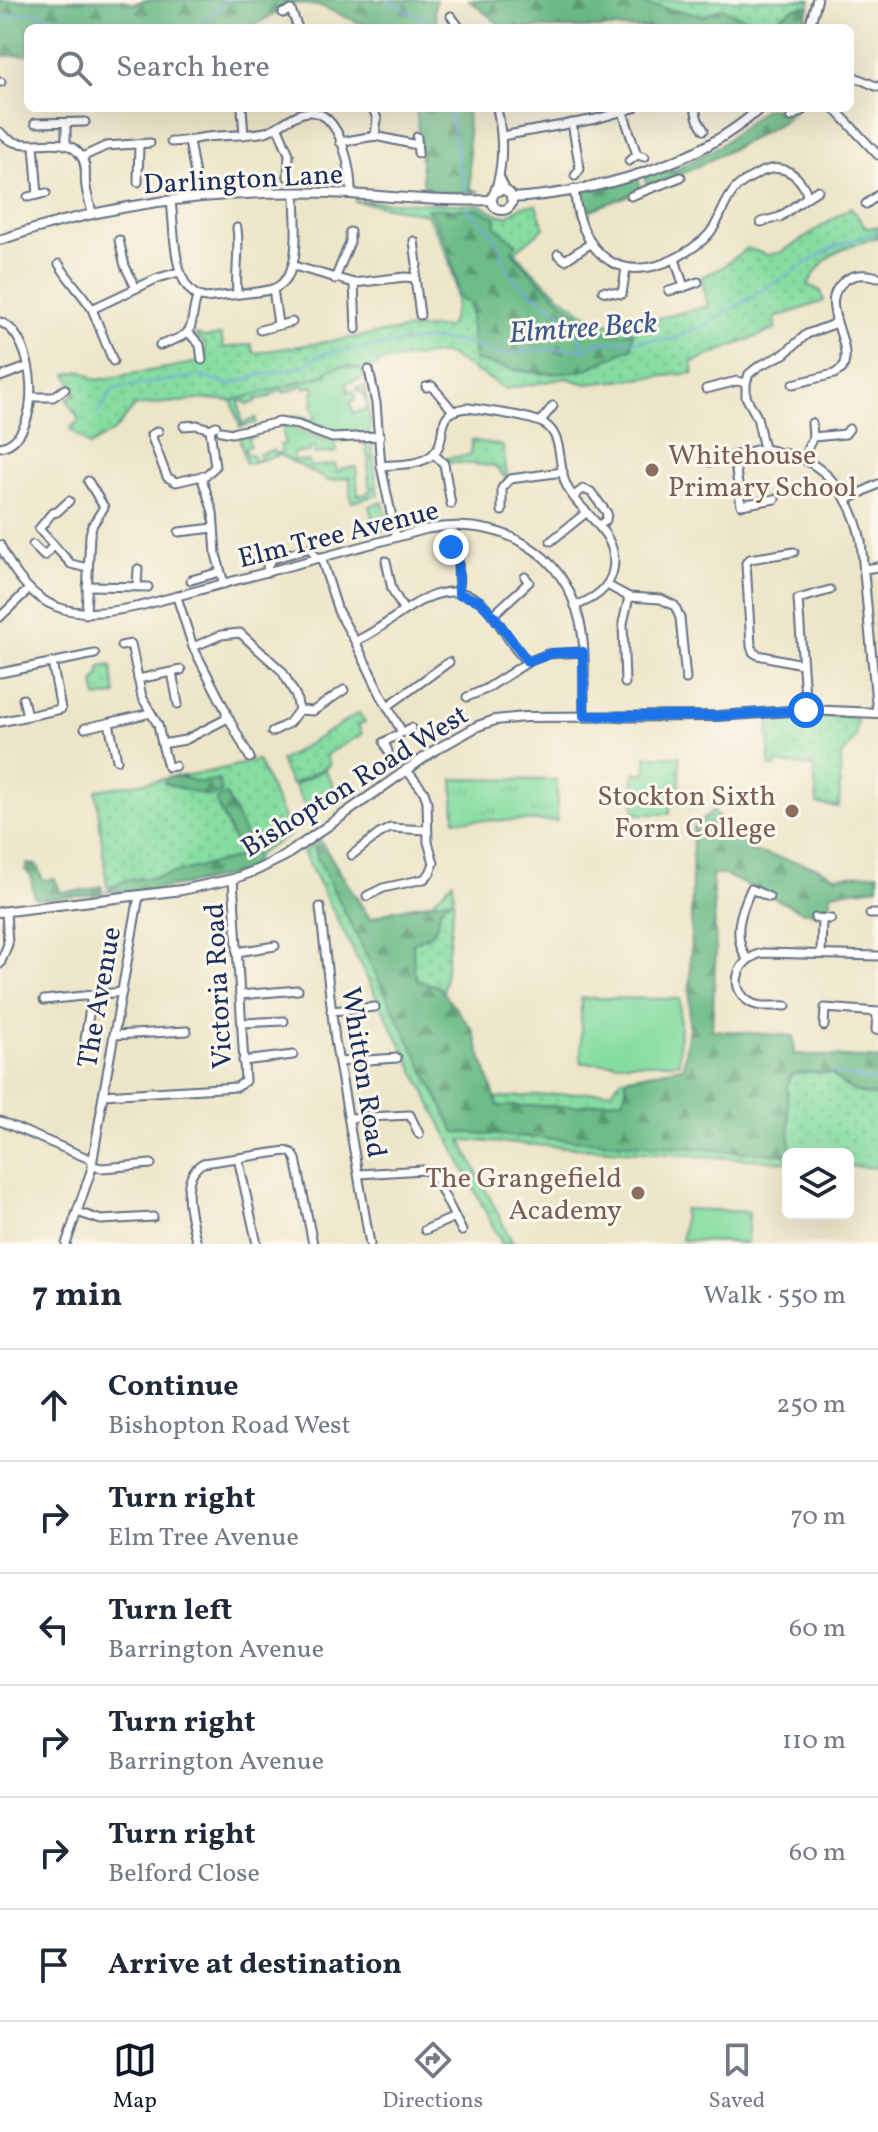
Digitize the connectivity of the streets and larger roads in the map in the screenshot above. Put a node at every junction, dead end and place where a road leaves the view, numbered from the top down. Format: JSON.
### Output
{"nodes":[{"id":1,"x":817,"y":0,"type":"edge"},
{"id":2,"x":291,"y":10,"type":"dead end"},
{"id":3,"x":451,"y":16,"type":"dead end"},
{"id":4,"x":296,"y":24,"type":"edge"},
{"id":5,"x":455,"y":24,"type":"edge"},
{"id":6,"x":810,"y":24,"type":"edge"},
{"id":7,"x":854,"y":77,"type":"edge"},
{"id":8,"x":878,"y":87,"type":"edge"},
{"id":9,"x":242,"y":112,"type":"edge"},
{"id":10,"x":307,"y":112,"type":"edge"},
{"id":11,"x":316,"y":112,"type":"edge"},
{"id":12,"x":374,"y":112,"type":"edge"},
{"id":13,"x":498,"y":112,"type":"edge"},
{"id":14,"x":594,"y":112,"type":"edge"},
{"id":15,"x":623,"y":112,"type":"joint"},
{"id":16,"x":696,"y":112,"type":"edge"},
{"id":17,"x":756,"y":112,"type":"edge"},
{"id":18,"x":799,"y":112,"type":"edge"},
{"id":19,"x":838,"y":112,"type":"edge"},
{"id":20,"x":791,"y":117,"type":"dead end"},
{"id":21,"x":596,"y":119,"type":"junction"},
{"id":22,"x":698,"y":120,"type":"junction"},
{"id":23,"x":85,"y":122,"type":"dead end"},
{"id":24,"x":35,"y":123,"type":"dead end"},
{"id":25,"x":572,"y":123,"type":"junction"},
{"id":26,"x":66,"y":124,"type":"junction"},
{"id":27,"x":689,"y":124,"type":"dead end"},
{"id":28,"x":278,"y":128,"type":"junction"},
{"id":29,"x":704,"y":130,"type":"dead end"},
{"id":30,"x":0,"y":132,"type":"edge"},
{"id":31,"x":244,"y":135,"type":"junction"},
{"id":32,"x":375,"y":136,"type":"junction"},
{"id":33,"x":502,"y":136,"type":"junction"},
{"id":34,"x":189,"y":141,"type":"junction"},
{"id":35,"x":171,"y":142,"type":"dead end"},
{"id":36,"x":340,"y":142,"type":"junction"},
{"id":37,"x":150,"y":143,"type":"dead end"},
{"id":38,"x":139,"y":144,"type":"junction"},
{"id":39,"x":34,"y":145,"type":"junction"},
{"id":40,"x":66,"y":145,"type":"junction"},
{"id":41,"x":417,"y":145,"type":"dead end"},
{"id":42,"x":878,"y":155,"type":"edge"},
{"id":43,"x":82,"y":157,"type":"junction"},
{"id":44,"x":629,"y":161,"type":"dead end"},
{"id":45,"x":289,"y":166,"type":"junction"},
{"id":46,"x":299,"y":167,"type":"dead end"},
{"id":47,"x":128,"y":171,"type":"dead end"},
{"id":48,"x":139,"y":172,"type":"junction"},
{"id":49,"x":581,"y":173,"type":"dead end"},
{"id":50,"x":640,"y":173,"type":"junction"},
{"id":51,"x":288,"y":177,"type":"dead end"},
{"id":52,"x":681,"y":177,"type":"dead end"},
{"id":53,"x":500,"y":178,"type":"junction"},
{"id":54,"x":138,"y":182,"type":"dead end"},
{"id":55,"x":197,"y":186,"type":"junction"},
{"id":56,"x":209,"y":186,"type":"dead end"},
{"id":57,"x":188,"y":188,"type":"dead end"},
{"id":58,"x":574,"y":189,"type":"junction"},
{"id":59,"x":818,"y":190,"type":"dead end"},
{"id":60,"x":646,"y":191,"type":"junction"},
{"id":61,"x":295,"y":193,"type":"junction"},
{"id":62,"x":351,"y":194,"type":"junction"},
{"id":63,"x":509,"y":194,"type":"junction"},
{"id":64,"x":878,"y":195,"type":"edge"},
{"id":65,"x":493,"y":196,"type":"junction"},
{"id":66,"x":631,"y":196,"type":"dead end"},
{"id":67,"x":28,"y":197,"type":"dead end"},
{"id":68,"x":807,"y":197,"type":"junction"},
{"id":69,"x":171,"y":201,"type":"junction"},
{"id":70,"x":866,"y":204,"type":"dead end"},
{"id":71,"x":92,"y":212,"type":"junction"},
{"id":72,"x":761,"y":222,"type":"dead end"},
{"id":73,"x":237,"y":228,"type":"dead end"},
{"id":74,"x":350,"y":232,"type":"dead end"},
{"id":75,"x":0,"y":240,"type":"edge"},
{"id":76,"x":119,"y":240,"type":"dead end"},
{"id":77,"x":414,"y":241,"type":"dead end"},
{"id":78,"x":590,"y":244,"type":"junction"},
{"id":79,"x":675,"y":259,"type":"junction"},
{"id":80,"x":564,"y":261,"type":"dead end"},
{"id":81,"x":59,"y":264,"type":"dead end"},
{"id":82,"x":294,"y":266,"type":"junction"},
{"id":83,"x":626,"y":268,"type":"junction"},
{"id":84,"x":179,"y":272,"type":"junction"},
{"id":85,"x":878,"y":277,"type":"edge"},
{"id":86,"x":415,"y":278,"type":"junction"},
{"id":87,"x":335,"y":279,"type":"junction"},
{"id":88,"x":698,"y":282,"type":"dead end"},
{"id":89,"x":354,"y":283,"type":"junction"},
{"id":90,"x":684,"y":287,"type":"junction"},
{"id":91,"x":136,"y":288,"type":"junction"},
{"id":92,"x":273,"y":289,"type":"junction"},
{"id":93,"x":603,"y":291,"type":"dead end"},
{"id":94,"x":669,"y":291,"type":"dead end"},
{"id":95,"x":237,"y":293,"type":"junction"},
{"id":96,"x":622,"y":294,"type":"junction"},
{"id":97,"x":632,"y":296,"type":"dead end"},
{"id":98,"x":197,"y":297,"type":"junction"},
{"id":99,"x":92,"y":309,"type":"junction"},
{"id":100,"x":0,"y":312,"type":"edge"},
{"id":101,"x":420,"y":315,"type":"dead end"},
{"id":102,"x":836,"y":320,"type":"junction"},
{"id":103,"x":1,"y":322,"type":"edge"},
{"id":104,"x":292,"y":322,"type":"dead end"},
{"id":105,"x":278,"y":324,"type":"junction"},
{"id":106,"x":356,"y":329,"type":"dead end"},
{"id":107,"x":260,"y":330,"type":"dead end"},
{"id":108,"x":189,"y":333,"type":"junction"},
{"id":109,"x":160,"y":345,"type":"dead end"},
{"id":110,"x":202,"y":360,"type":"dead end"},
{"id":111,"x":113,"y":361,"type":"dead end"},
{"id":112,"x":27,"y":367,"type":"junction"},
{"id":113,"x":369,"y":370,"type":"dead end"},
{"id":114,"x":805,"y":371,"type":"dead end"},
{"id":115,"x":0,"y":377,"type":"edge"},
{"id":116,"x":807,"y":380,"type":"junction"},
{"id":117,"x":746,"y":383,"type":"junction"},
{"id":118,"x":793,"y":384,"type":"dead end"},
{"id":119,"x":432,"y":385,"type":"dead end"},
{"id":120,"x":65,"y":389,"type":"dead end"},
{"id":121,"x":711,"y":391,"type":"dead end"},
{"id":122,"x":31,"y":397,"type":"junction"},
{"id":123,"x":553,"y":406,"type":"dead end"},
{"id":124,"x":453,"y":411,"type":"junction"},
{"id":125,"x":232,"y":420,"type":"dead end"},
{"id":126,"x":540,"y":422,"type":"junction"},
{"id":127,"x":812,"y":423,"type":"dead end"},
{"id":128,"x":184,"y":426,"type":"dead end"},
{"id":129,"x":216,"y":428,"type":"junction"},
{"id":130,"x":849,"y":429,"type":"dead end"},
{"id":131,"x":232,"y":433,"type":"junction"},
{"id":132,"x":150,"y":434,"type":"dead end"},
{"id":133,"x":380,"y":436,"type":"junction"},
{"id":134,"x":813,"y":437,"type":"junction"},
{"id":135,"x":0,"y":447,"type":"edge"},
{"id":136,"x":764,"y":449,"type":"junction"},
{"id":137,"x":434,"y":454,"type":"junction"},
{"id":138,"x":734,"y":457,"type":"junction"},
{"id":139,"x":803,"y":458,"type":"junction"},
{"id":140,"x":710,"y":462,"type":"dead end"},
{"id":141,"x":381,"y":466,"type":"junction"},
{"id":142,"x":563,"y":472,"type":"junction"},
{"id":143,"x":201,"y":476,"type":"junction"},
{"id":144,"x":88,"y":481,"type":"dead end"},
{"id":145,"x":878,"y":484,"type":"edge"},
{"id":146,"x":574,"y":496,"type":"junction"},
{"id":147,"x":775,"y":499,"type":"dead end"},
{"id":148,"x":847,"y":500,"type":"junction"},
{"id":149,"x":69,"y":501,"type":"dead end"},
{"id":150,"x":451,"y":504,"type":"dead end"},
{"id":151,"x":504,"y":506,"type":"dead end"},
{"id":152,"x":587,"y":512,"type":"junction"},
{"id":153,"x":30,"y":522,"type":"dead end"},
{"id":154,"x":599,"y":526,"type":"junction"},
{"id":155,"x":214,"y":528,"type":"junction"},
{"id":156,"x":39,"y":529,"type":"junction"},
{"id":157,"x":179,"y":532,"type":"dead end"},
{"id":158,"x":396,"y":537,"type":"junction"},
{"id":159,"x":557,"y":539,"type":"dead end"},
{"id":160,"x":0,"y":545,"type":"edge"},
{"id":161,"x":33,"y":545,"type":"dead end"},
{"id":162,"x":53,"y":546,"type":"junction"},
{"id":163,"x":451,"y":547,"type":"dead end"},
{"id":164,"x":794,"y":552,"type":"dead end"},
{"id":165,"x":319,"y":558,"type":"junction"},
{"id":166,"x":386,"y":561,"type":"dead end"},
{"id":167,"x":878,"y":567,"type":"edge"},
{"id":168,"x":88,"y":568,"type":"junction"},
{"id":169,"x":138,"y":569,"type":"dead end"},
{"id":170,"x":864,"y":569,"type":"junction"},
{"id":171,"x":220,"y":572,"type":"junction"},
{"id":172,"x":525,"y":577,"type":"dead end"},
{"id":173,"x":191,"y":580,"type":"dead end"},
{"id":174,"x":224,"y":584,"type":"junction"},
{"id":175,"x":607,"y":585,"type":"junction"},
{"id":176,"x":87,"y":586,"type":"junction"},
{"id":177,"x":137,"y":586,"type":"junction"},
{"id":178,"x":148,"y":587,"type":"dead end"},
{"id":179,"x":29,"y":589,"type":"junction"},
{"id":180,"x":830,"y":590,"type":"dead end"},
{"id":181,"x":459,"y":594,"type":"junction"},
{"id":182,"x":177,"y":597,"type":"junction"},
{"id":183,"x":629,"y":597,"type":"junction"},
{"id":184,"x":575,"y":606,"type":"junction"},
{"id":185,"x":403,"y":609,"type":"junction"},
{"id":186,"x":86,"y":614,"type":"junction"},
{"id":187,"x":493,"y":615,"type":"junction"},
{"id":188,"x":0,"y":617,"type":"edge"},
{"id":189,"x":355,"y":641,"type":"junction"},
{"id":190,"x":121,"y":646,"type":"dead end"},
{"id":191,"x":193,"y":647,"type":"junction"},
{"id":192,"x":583,"y":652,"type":"junction"},
{"id":193,"x":95,"y":654,"type":"dead end"},
{"id":194,"x":52,"y":662,"type":"junction"},
{"id":195,"x":449,"y":662,"type":"dead end"},
{"id":196,"x":528,"y":662,"type":"junction"},
{"id":197,"x":802,"y":664,"type":"junction"},
{"id":198,"x":0,"y":673,"type":"edge"},
{"id":199,"x":138,"y":679,"type":"junction"},
{"id":200,"x":686,"y":679,"type":"dead end"},
{"id":201,"x":625,"y":683,"type":"dead end"},
{"id":202,"x":344,"y":690,"type":"dead end"},
{"id":203,"x":467,"y":697,"type":"dead end"},
{"id":204,"x":23,"y":699,"type":"dead end"},
{"id":205,"x":178,"y":704,"type":"dead end"},
{"id":206,"x":388,"y":706,"type":"junction"},
{"id":207,"x":299,"y":710,"type":"junction"},
{"id":208,"x":806,"y":710,"type":"junction"},
{"id":209,"x":151,"y":713,"type":"junction"},
{"id":210,"x":878,"y":713,"type":"edge"},
{"id":211,"x":27,"y":716,"type":"junction"},
{"id":212,"x":584,"y":716,"type":"junction"},
{"id":213,"x":226,"y":717,"type":"junction"},
{"id":214,"x":0,"y":722,"type":"edge"},
{"id":215,"x":109,"y":723,"type":"junction"},
{"id":216,"x":85,"y":728,"type":"dead end"},
{"id":217,"x":411,"y":728,"type":"dead end"},
{"id":218,"x":272,"y":732,"type":"dead end"},
{"id":219,"x":402,"y":732,"type":"junction"},
{"id":220,"x":162,"y":744,"type":"junction"},
{"id":221,"x":388,"y":751,"type":"dead end"},
{"id":222,"x":250,"y":758,"type":"dead end"},
{"id":223,"x":117,"y":760,"type":"dead end"},
{"id":224,"x":175,"y":766,"type":"dead end"},
{"id":225,"x":406,"y":769,"type":"junction"},
{"id":226,"x":427,"y":830,"type":"junction"},
{"id":227,"x":352,"y":855,"type":"dead end"},
{"id":228,"x":233,"y":879,"type":"junction"},
{"id":229,"x":139,"y":896,"type":"junction"},
{"id":230,"x":367,"y":896,"type":"dead end"},
{"id":231,"x":769,"y":897,"type":"dead end"},
{"id":232,"x":320,"y":907,"type":"dead end"},
{"id":233,"x":3,"y":912,"type":"edge"},
{"id":234,"x":822,"y":919,"type":"dead end"},
{"id":235,"x":275,"y":946,"type":"dead end"},
{"id":236,"x":237,"y":952,"type":"junction"},
{"id":237,"x":821,"y":953,"type":"junction"},
{"id":238,"x":878,"y":956,"type":"edge"},
{"id":239,"x":747,"y":959,"type":"junction"},
{"id":240,"x":0,"y":964,"type":"edge"},
{"id":241,"x":298,"y":990,"type":"dead end"},
{"id":242,"x":122,"y":992,"type":"junction"},
{"id":243,"x":92,"y":995,"type":"junction"},
{"id":244,"x":240,"y":995,"type":"junction"},
{"id":245,"x":44,"y":1000,"type":"dead end"},
{"id":246,"x":769,"y":1006,"type":"junction"},
{"id":247,"x":786,"y":1006,"type":"dead end"},
{"id":248,"x":375,"y":1007,"type":"dead end"},
{"id":249,"x":814,"y":1008,"type":"dead end"},
{"id":250,"x":825,"y":1008,"type":"junction"},
{"id":251,"x":331,"y":1011,"type":"junction"},
{"id":252,"x":877,"y":1012,"type":"edge"},
{"id":253,"x":768,"y":1016,"type":"dead end"},
{"id":254,"x":284,"y":1021,"type":"dead end"},
{"id":255,"x":242,"y":1023,"type":"junction"},
{"id":256,"x":824,"y":1026,"type":"dead end"},
{"id":257,"x":876,"y":1030,"type":"dead end"},
{"id":258,"x":187,"y":1031,"type":"dead end"},
{"id":259,"x":114,"y":1035,"type":"junction"},
{"id":260,"x":85,"y":1040,"type":"dead end"},
{"id":261,"x":293,"y":1055,"type":"dead end"},
{"id":262,"x":397,"y":1058,"type":"dead end"},
{"id":263,"x":243,"y":1061,"type":"junction"},
{"id":264,"x":339,"y":1062,"type":"junction"},
{"id":265,"x":103,"y":1095,"type":"junction"},
{"id":266,"x":349,"y":1118,"type":"junction"},
{"id":267,"x":0,"y":1121,"type":"edge"},
{"id":268,"x":419,"y":1134,"type":"dead end"},
{"id":269,"x":238,"y":1158,"type":"junction"},
{"id":270,"x":92,"y":1163,"type":"junction"},
{"id":271,"x":146,"y":1166,"type":"dead end"},
{"id":272,"x":359,"y":1174,"type":"junction"},
{"id":273,"x":77,"y":1212,"type":"junction"},
{"id":274,"x":153,"y":1217,"type":"dead end"},
{"id":275,"x":455,"y":1217,"type":"junction"},
{"id":276,"x":425,"y":1230,"type":"dead end"},
{"id":277,"x":462,"y":1231,"type":"dead end"},
{"id":278,"x":66,"y":1244,"type":"edge"},
{"id":279,"x":197,"y":1244,"type":"edge"},
{"id":280,"x":257,"y":1244,"type":"edge"},
{"id":281,"x":313,"y":1244,"type":"edge"},
{"id":282,"x":370,"y":1244,"type":"edge"}],
"edges":[{"from":1,"to":6,"type":"street"},
{"from":2,"to":4,"type":"street"},
{"from":3,"to":5,"type":"street"},
{"from":7,"to":8,"type":"street"},
{"from":9,"to":31,"type":"street"},
{"from":10,"to":28,"type":"street"},
{"from":11,"to":36,"type":"street"},
{"from":12,"to":32,"type":"street"},
{"from":13,"to":33,"type":"street"},
{"from":14,"to":21,"type":"street"},
{"from":15,"to":21,"type":"street"},
{"from":15,"to":44,"type":"street"},
{"from":16,"to":22,"type":"street"},
{"from":17,"to":50,"type":"street"},
{"from":18,"to":20,"type":"street"},
{"from":19,"to":42,"type":"street"},
{"from":21,"to":25,"type":"street"},
{"from":22,"to":27,"type":"street"},
{"from":22,"to":29,"type":"street"},
{"from":23,"to":26,"type":"street"},
{"from":24,"to":26,"type":"street"},
{"from":25,"to":33,"type":"street"},
{"from":25,"to":49,"type":"street"},
{"from":26,"to":40,"type":"street"},
{"from":28,"to":31,"type":"street"},
{"from":28,"to":45,"type":"street"},
{"from":30,"to":39,"type":"street"},
{"from":31,"to":34,"type":"street"},
{"from":32,"to":36,"type":"street"},
{"from":32,"to":41,"type":"street"},
{"from":33,"to":53,"type":"street"},
{"from":34,"to":35,"type":"street"},
{"from":34,"to":55,"type":"street"},
{"from":36,"to":62,"type":"street"},
{"from":37,"to":38,"type":"street"},
{"from":38,"to":43,"type":"street"},
{"from":38,"to":48,"type":"street"},
{"from":39,"to":40,"type":"street"},
{"from":39,"to":67,"type":"street"},
{"from":40,"to":43,"type":"street"},
{"from":43,"to":71,"type":"street"},
{"from":45,"to":46,"type":"street"},
{"from":45,"to":51,"type":"street"},
{"from":47,"to":48,"type":"street"},
{"from":48,"to":54,"type":"street"},
{"from":50,"to":58,"type":"street"},
{"from":50,"to":60,"type":"street"},
{"from":52,"to":60,"type":"street"},
{"from":53,"to":63,"type":"street"},
{"from":53,"to":65,"type":"street"},
{"from":55,"to":56,"type":"street"},
{"from":55,"to":57,"type":"street"},
{"from":58,"to":63,"type":"street"},
{"from":58,"to":78,"type":"street"},
{"from":59,"to":68,"type":"street"},
{"from":60,"to":66,"type":"street"},
{"from":61,"to":62,"type":"street","name":"Darlington Lane"},
{"from":61,"to":69,"type":"street","name":"Darlington Lane"},
{"from":61,"to":82,"type":"street"},
{"from":62,"to":65,"type":"street","name":"Darlington Lane"},
{"from":63,"to":65,"type":"street"},
{"from":63,"to":65,"type":"street"},
{"from":64,"to":70,"type":"street"},
{"from":68,"to":72,"type":"street"},
{"from":68,"to":79,"type":"street"},
{"from":69,"to":71,"type":"street","name":"Darlington Lane"},
{"from":69,"to":84,"type":"street"},
{"from":71,"to":75,"type":"street","name":"Darlington Lane"},
{"from":73,"to":95,"type":"street"},
{"from":74,"to":87,"type":"street"},
{"from":76,"to":91,"type":"street"},
{"from":77,"to":86,"type":"street"},
{"from":78,"to":80,"type":"street"},
{"from":78,"to":83,"type":"street"},
{"from":79,"to":83,"type":"street"},
{"from":79,"to":90,"type":"street"},
{"from":81,"to":99,"type":"street"},
{"from":82,"to":87,"type":"street"},
{"from":82,"to":92,"type":"street"},
{"from":83,"to":96,"type":"street"},
{"from":84,"to":91,"type":"street"},
{"from":84,"to":98,"type":"street"},
{"from":85,"to":102,"type":"street"},
{"from":86,"to":89,"type":"street"},
{"from":86,"to":101,"type":"street"},
{"from":87,"to":89,"type":"street"},
{"from":88,"to":90,"type":"street"},
{"from":89,"to":106,"type":"street"},
{"from":90,"to":94,"type":"street"},
{"from":91,"to":99,"type":"street"},
{"from":92,"to":95,"type":"street"},
{"from":92,"to":105,"type":"street"},
{"from":93,"to":96,"type":"street"},
{"from":95,"to":98,"type":"street"},
{"from":96,"to":97,"type":"street"},
{"from":98,"to":108,"type":"street"},
{"from":99,"to":111,"type":"street"},
{"from":100,"to":103,"type":"street"},
{"from":102,"to":116,"type":"street"},
{"from":102,"to":117,"type":"street"},
{"from":103,"to":112,"type":"street"},
{"from":104,"to":105,"type":"street"},
{"from":105,"to":107,"type":"street"},
{"from":108,"to":109,"type":"street"},
{"from":108,"to":110,"type":"street"},
{"from":112,"to":115,"type":"street"},
{"from":112,"to":122,"type":"street"},
{"from":113,"to":133,"type":"street"},
{"from":114,"to":116,"type":"street"},
{"from":116,"to":118,"type":"street"},
{"from":117,"to":121,"type":"street"},
{"from":117,"to":136,"type":"street"},
{"from":119,"to":124,"type":"street"},
{"from":120,"to":122,"type":"street"},
{"from":122,"to":135,"type":"street"},
{"from":123,"to":126,"type":"street"},
{"from":124,"to":126,"type":"street"},
{"from":124,"to":137,"type":"street"},
{"from":125,"to":131,"type":"street"},
{"from":126,"to":142,"type":"street"},
{"from":127,"to":134,"type":"street"},
{"from":128,"to":129,"type":"street"},
{"from":129,"to":131,"type":"street"},
{"from":129,"to":143,"type":"street"},
{"from":130,"to":134,"type":"street"},
{"from":131,"to":133,"type":"street"},
{"from":132,"to":143,"type":"street"},
{"from":133,"to":141,"type":"street"},
{"from":134,"to":139,"type":"street"},
{"from":136,"to":138,"type":"street"},
{"from":136,"to":139,"type":"street"},
{"from":137,"to":141,"type":"street"},
{"from":137,"to":150,"type":"street"},
{"from":138,"to":140,"type":"street"},
{"from":138,"to":147,"type":"street"},
{"from":139,"to":148,"type":"street"},
{"from":141,"to":158,"type":"street"},
{"from":142,"to":146,"type":"street"},
{"from":142,"to":151,"type":"street"},
{"from":143,"to":155,"type":"street"},
{"from":144,"to":168,"type":"street"},
{"from":145,"to":148,"type":"street"},
{"from":146,"to":152,"type":"street"},
{"from":146,"to":154,"type":"street"},
{"from":148,"to":170,"type":"street"},
{"from":149,"to":156,"type":"street"},
{"from":152,"to":154,"type":"street"},
{"from":152,"to":159,"type":"street"},
{"from":153,"to":156,"type":"street"},
{"from":154,"to":175,"type":"street"},
{"from":155,"to":157,"type":"street"},
{"from":155,"to":171,"type":"street"},
{"from":156,"to":162,"type":"street"},
{"from":158,"to":165,"type":"street","name":"Elm Tree Avenue"},
{"from":158,"to":184,"type":"street","name":"Elm Tree Avenue"},
{"from":160,"to":179,"type":"street","name":"Elm Tree Avenue"},
{"from":161,"to":162,"type":"street"},
{"from":162,"to":168,"type":"street"},
{"from":163,"to":181,"type":"street"},
{"from":164,"to":197,"type":"street"},
{"from":165,"to":174,"type":"street","name":"Elm Tree Avenue"},
{"from":165,"to":189,"type":"street"},
{"from":166,"to":185,"type":"street"},
{"from":167,"to":170,"type":"street"},
{"from":168,"to":176,"type":"street"},
{"from":169,"to":177,"type":"street"},
{"from":170,"to":210,"type":"street"},
{"from":171,"to":173,"type":"street"},
{"from":171,"to":174,"type":"street"},
{"from":172,"to":187,"type":"street"},
{"from":174,"to":182,"type":"street","name":"Elm Tree Avenue"},
{"from":175,"to":183,"type":"street"},
{"from":175,"to":184,"type":"street"},
{"from":176,"to":177,"type":"street"},
{"from":176,"to":186,"type":"street"},
{"from":177,"to":178,"type":"street"},
{"from":179,"to":186,"type":"street","name":"Elm Tree Avenue"},
{"from":179,"to":188,"type":"street"},
{"from":180,"to":197,"type":"street"},
{"from":181,"to":185,"type":"street"},
{"from":181,"to":187,"type":"street"},
{"from":182,"to":186,"type":"street","name":"Elm Tree Avenue"},
{"from":182,"to":191,"type":"street"},
{"from":183,"to":200,"type":"street"},
{"from":183,"to":201,"type":"street"},
{"from":184,"to":192,"type":"street","name":"Elm Tree Avenue"},
{"from":185,"to":189,"type":"street"},
{"from":187,"to":196,"type":"street"},
{"from":189,"to":206,"type":"street"},
{"from":190,"to":199,"type":"street"},
{"from":191,"to":207,"type":"street"},
{"from":191,"to":213,"type":"street"},
{"from":192,"to":196,"type":"street"},
{"from":192,"to":212,"type":"street","name":"Elm Tree Avenue"},
{"from":193,"to":194,"type":"street"},
{"from":194,"to":198,"type":"street"},
{"from":194,"to":211,"type":"street"},
{"from":195,"to":206,"type":"street"},
{"from":196,"to":203,"type":"street"},
{"from":197,"to":208,"type":"street"},
{"from":199,"to":205,"type":"street"},
{"from":199,"to":209,"type":"street"},
{"from":202,"to":207,"type":"street"},
{"from":204,"to":211,"type":"street"},
{"from":206,"to":219,"type":"street"},
{"from":207,"to":218,"type":"street"},
{"from":208,"to":210,"type":"street","name":"Bishopton Road West"},
{"from":208,"to":212,"type":"street","name":"Bishopton Road West"},
{"from":209,"to":215,"type":"street"},
{"from":209,"to":220,"type":"street"},
{"from":211,"to":214,"type":"street"},
{"from":212,"to":225,"type":"street","name":"Bishopton Road West"},
{"from":213,"to":220,"type":"street"},
{"from":213,"to":222,"type":"street"},
{"from":215,"to":216,"type":"street"},
{"from":215,"to":223,"type":"street"},
{"from":217,"to":219,"type":"street"},
{"from":219,"to":221,"type":"street"},
{"from":220,"to":224,"type":"street"},
{"from":225,"to":226,"type":"street"},
{"from":225,"to":228,"type":"street","name":"Bishopton Road West"},
{"from":226,"to":227,"type":"street"},
{"from":226,"to":230,"type":"street"},
{"from":228,"to":229,"type":"street","name":"Bishopton Road West"},
{"from":228,"to":236,"type":"street","name":"Victoria Road"},
{"from":229,"to":233,"type":"street","name":"Bishopton Road West"},
{"from":229,"to":242,"type":"street","name":"The Avenue"},
{"from":231,"to":239,"type":"street"},
{"from":232,"to":251,"type":"street","name":"Whitton Road"},
{"from":233,"to":240,"type":"street"},
{"from":234,"to":237,"type":"street"},
{"from":235,"to":236,"type":"street"},
{"from":236,"to":244,"type":"street","name":"Victoria Road"},
{"from":237,"to":238,"type":"street"},
{"from":237,"to":239,"type":"street"},
{"from":239,"to":246,"type":"street"},
{"from":241,"to":244,"type":"street"},
{"from":242,"to":243,"type":"street"},
{"from":242,"to":259,"type":"street","name":"The Avenue"},
{"from":243,"to":245,"type":"street"},
{"from":243,"to":260,"type":"street"},
{"from":244,"to":255,"type":"street","name":"Victoria Road"},
{"from":246,"to":247,"type":"street"},
{"from":246,"to":253,"type":"street"},
{"from":248,"to":251,"type":"street"},
{"from":249,"to":250,"type":"street"},
{"from":250,"to":252,"type":"street"},
{"from":250,"to":256,"type":"street"},
{"from":251,"to":264,"type":"street","name":"Whitton Road"},
{"from":252,"to":257,"type":"street"},
{"from":254,"to":255,"type":"street"},
{"from":255,"to":263,"type":"street","name":"Victoria Road"},
{"from":258,"to":259,"type":"street"},
{"from":259,"to":265,"type":"street","name":"The Avenue"},
{"from":261,"to":263,"type":"street"},
{"from":262,"to":264,"type":"street"},
{"from":263,"to":265,"type":"street","name":"Victoria Road"},
{"from":264,"to":266,"type":"street","name":"Whitton Road"},
{"from":265,"to":270,"type":"street","name":"The Avenue"},
{"from":266,"to":268,"type":"street"},
{"from":266,"to":272,"type":"street","name":"Whitton Road"},
{"from":267,"to":270,"type":"street"},
{"from":269,"to":279,"type":"street"},
{"from":269,"to":280,"type":"street"},
{"from":269,"to":281,"type":"street"},
{"from":270,"to":271,"type":"street"},
{"from":270,"to":273,"type":"street","name":"The Avenue"},
{"from":272,"to":275,"type":"street"},
{"from":272,"to":282,"type":"street","name":"Whitton Road"},
{"from":273,"to":274,"type":"street"},
{"from":273,"to":278,"type":"street","name":"The Avenue"},
{"from":275,"to":276,"type":"street"},
{"from":275,"to":277,"type":"street"}]}
